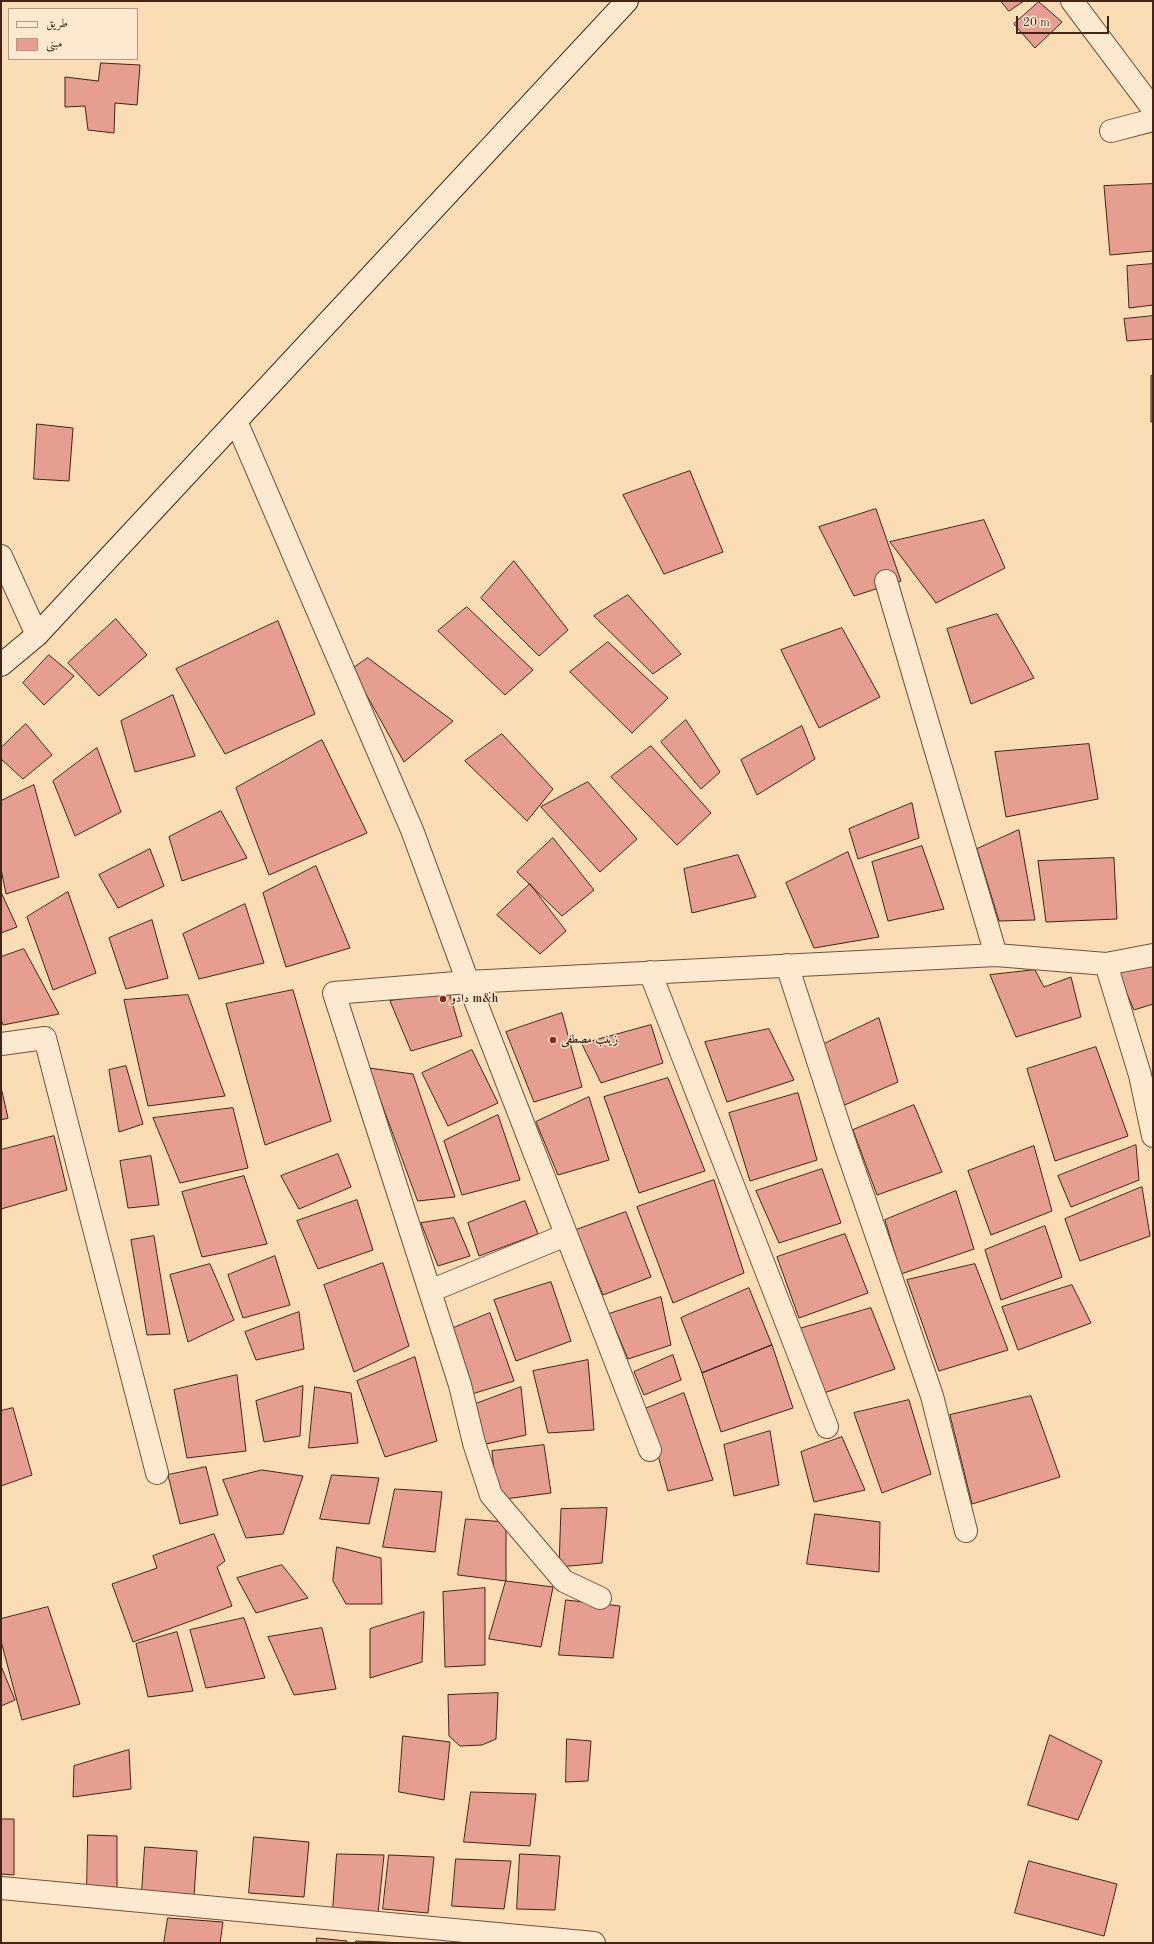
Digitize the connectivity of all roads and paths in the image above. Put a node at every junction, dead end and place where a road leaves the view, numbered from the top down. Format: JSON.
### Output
{"nodes":[{"id":1,"x":627,"y":1,"type":"edge"},
{"id":2,"x":1072,"y":1,"type":"edge"},
{"id":3,"x":1153,"y":109,"type":"edge"},
{"id":4,"x":1153,"y":120,"type":"edge"},
{"id":5,"x":1111,"y":131,"type":"dead end"},
{"id":6,"x":236,"y":421,"type":"junction"},
{"id":7,"x":1,"y":556,"type":"edge"},
{"id":8,"x":886,"y":581,"type":"dead end"},
{"id":9,"x":36,"y":635,"type":"junction"},
{"id":10,"x":1,"y":665,"type":"edge"},
{"id":11,"x":996,"y":955,"type":"junction"},
{"id":12,"x":1153,"y":955,"type":"edge"},
{"id":13,"x":1106,"y":964,"type":"junction"},
{"id":14,"x":787,"y":965,"type":"junction"},
{"id":15,"x":650,"y":972,"type":"junction"},
{"id":16,"x":468,"y":982,"type":"junction"},
{"id":17,"x":1,"y":1044,"type":"edge"},
{"id":18,"x":1153,"y":1136,"type":"edge"},
{"id":19,"x":566,"y":1235,"type":"junction"},
{"id":20,"x":430,"y":1290,"type":"junction"},
{"id":21,"x":827,"y":1427,"type":"dead end"},
{"id":22,"x":650,"y":1450,"type":"dead end"},
{"id":23,"x":157,"y":1473,"type":"dead end"},
{"id":24,"x":966,"y":1531,"type":"dead end"},
{"id":25,"x":600,"y":1598,"type":"dead end"},
{"id":26,"x":1,"y":1888,"type":"edge"},
{"id":27,"x":594,"y":1943,"type":"edge"}],
"edges":[{"from":1,"to":6,"type":"street"},
{"from":2,"to":3,"type":"street"},
{"from":4,"to":5,"type":"street"},
{"from":6,"to":9,"type":"street"},
{"from":6,"to":16,"type":"street"},
{"from":7,"to":9,"type":"street"},
{"from":8,"to":11,"type":"street"},
{"from":9,"to":10,"type":"street"},
{"from":11,"to":13,"type":"street"},
{"from":11,"to":14,"type":"street"},
{"from":12,"to":13,"type":"street"},
{"from":13,"to":18,"type":"street"},
{"from":14,"to":15,"type":"street"},
{"from":14,"to":24,"type":"street"},
{"from":15,"to":16,"type":"street"},
{"from":15,"to":21,"type":"street"},
{"from":16,"to":19,"type":"street"},
{"from":16,"to":20,"type":"street"},
{"from":17,"to":23,"type":"street"},
{"from":19,"to":20,"type":"street"},
{"from":19,"to":22,"type":"street"},
{"from":20,"to":25,"type":"street"},
{"from":26,"to":27,"type":"street"}]}
